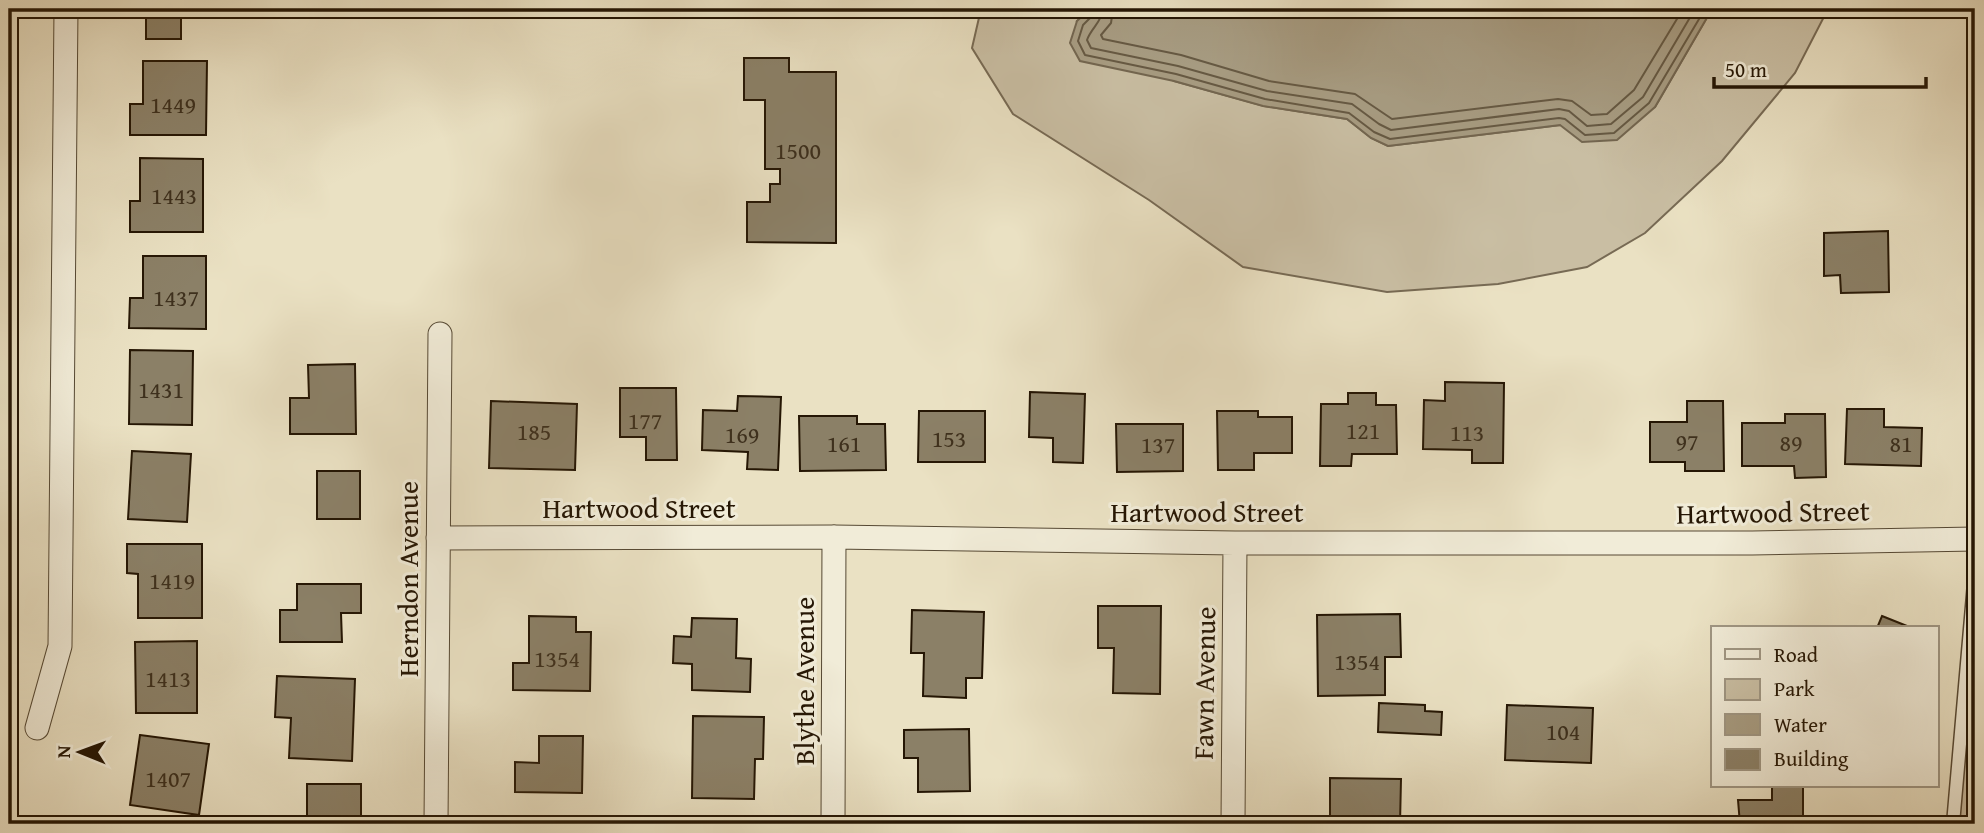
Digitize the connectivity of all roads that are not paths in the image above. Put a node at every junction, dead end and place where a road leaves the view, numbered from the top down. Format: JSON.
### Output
{"nodes":[{"id":1,"x":66,"y":9,"type":"edge"},
{"id":2,"x":440,"y":334,"type":"dead end"},
{"id":3,"x":834,"y":537,"type":"junction"},
{"id":4,"x":438,"y":538,"type":"junction"},
{"id":5,"x":1975,"y":539,"type":"edge"},
{"id":6,"x":1235,"y":543,"type":"junction"},
{"id":7,"x":1975,"y":572,"type":"edge"},
{"id":8,"x":37,"y":729,"type":"dead end"},
{"id":9,"x":436,"y":824,"type":"edge"},
{"id":10,"x":833,"y":824,"type":"edge"},
{"id":11,"x":1233,"y":824,"type":"edge"},
{"id":12,"x":1954,"y":824,"type":"edge"}],
"edges":[{"from":1,"to":8,"type":"street"},
{"from":2,"to":4,"type":"street","name":"Herndon Avenue"},
{"from":3,"to":4,"type":"street","name":"Hartwood Street"},
{"from":3,"to":6,"type":"street","name":"Hartwood Street"},
{"from":3,"to":10,"type":"street","name":"Blythe Avenue"},
{"from":4,"to":9,"type":"street","name":"Herndon Avenue"},
{"from":5,"to":6,"type":"street","name":"Hartwood Street"},
{"from":6,"to":11,"type":"street","name":"Fawn Avenue"},
{"from":7,"to":12,"type":"lane"}]}
